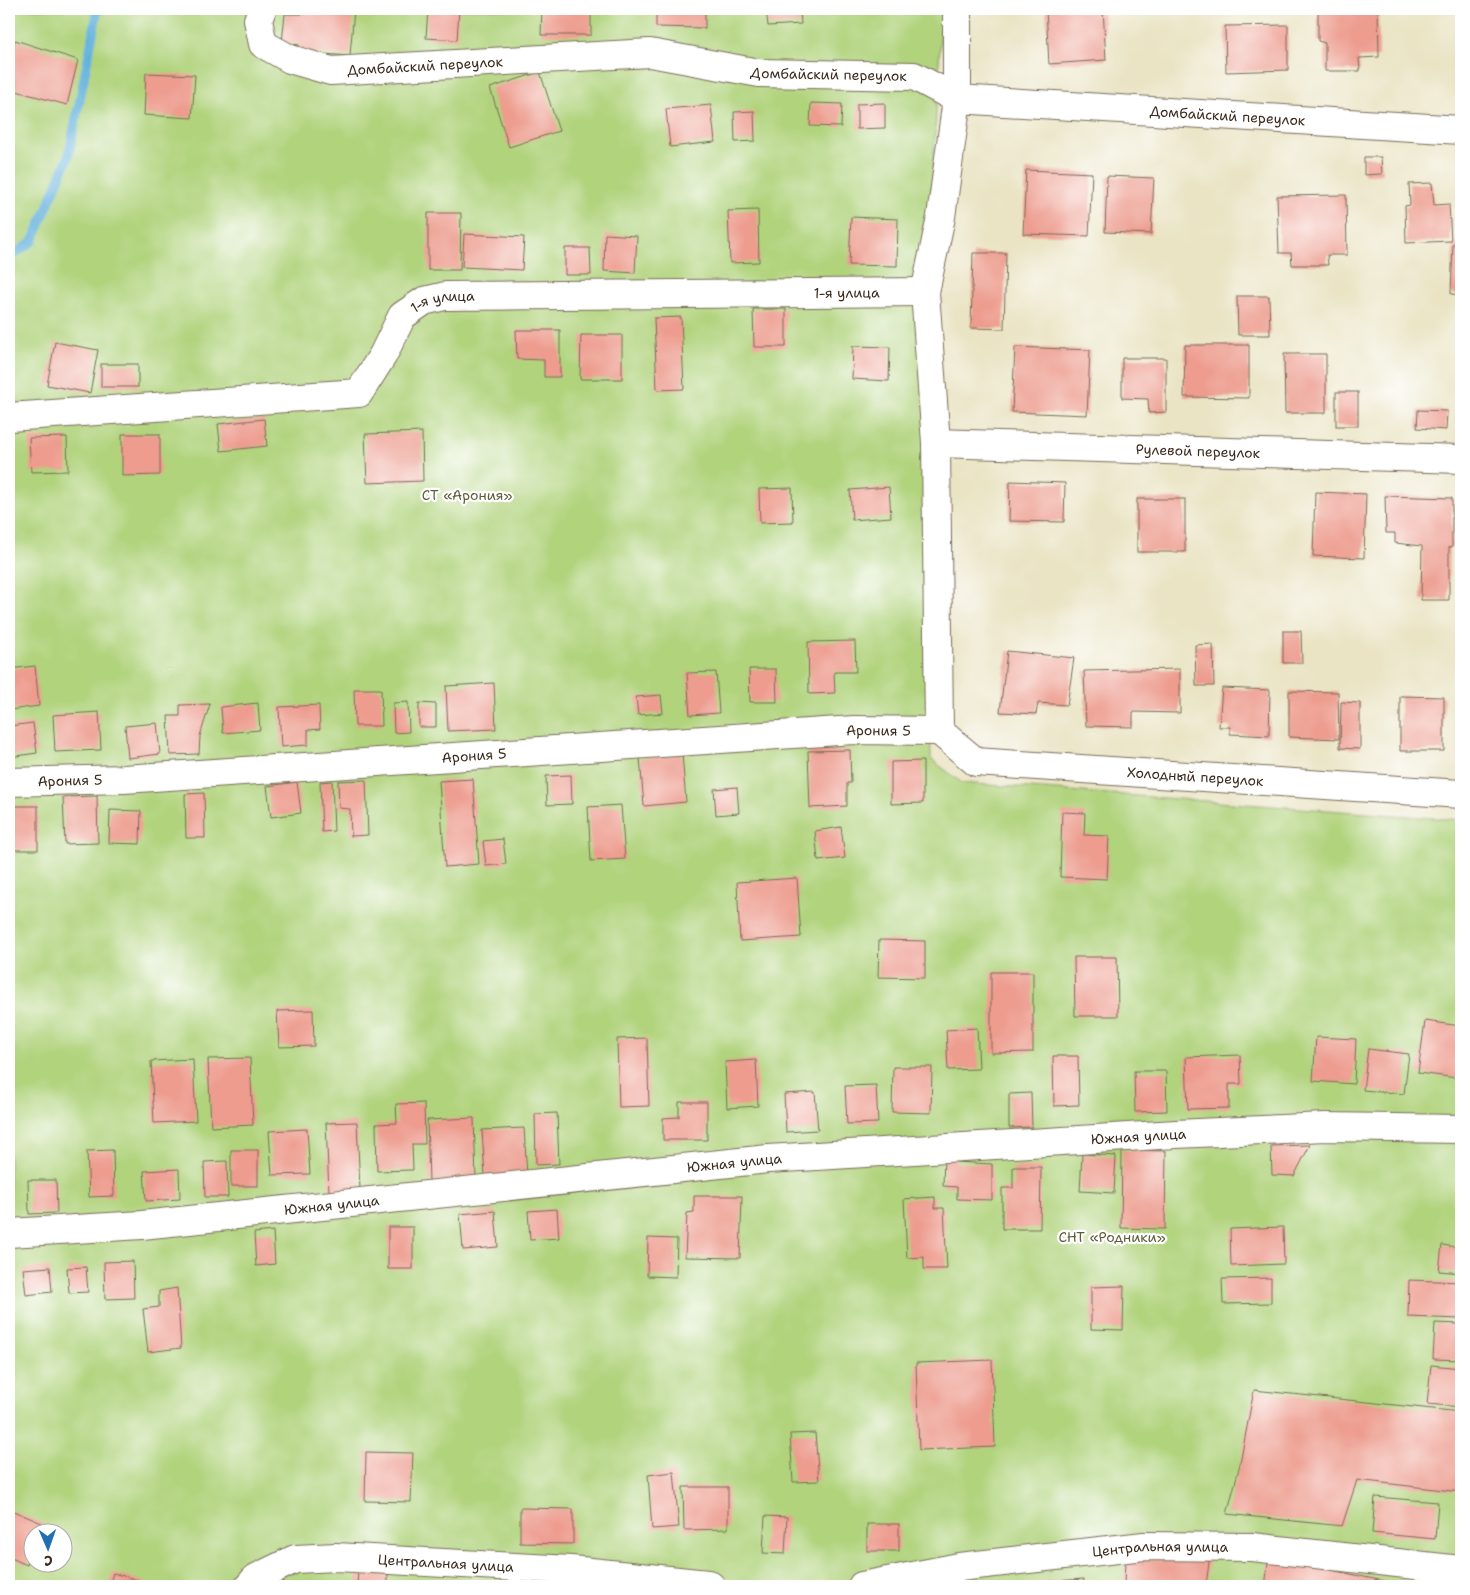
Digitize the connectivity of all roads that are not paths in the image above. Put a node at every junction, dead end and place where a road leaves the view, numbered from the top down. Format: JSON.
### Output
{"nodes":[{"id":1,"x":262,"y":9,"type":"edge"},
{"id":2,"x":957,"y":9,"type":"edge"},
{"id":3,"x":957,"y":99,"type":"junction"},
{"id":4,"x":1461,"y":130,"type":"edge"},
{"id":5,"x":925,"y":292,"type":"junction"},
{"id":6,"x":9,"y":417,"type":"edge"},
{"id":7,"x":936,"y":443,"type":"junction"},
{"id":8,"x":1461,"y":459,"type":"edge"},
{"id":9,"x":939,"y":731,"type":"junction"},
{"id":10,"x":9,"y":782,"type":"edge"},
{"id":11,"x":1461,"y":794,"type":"edge"},
{"id":12,"x":1461,"y":1129,"type":"edge"},
{"id":13,"x":9,"y":1233,"type":"edge"},
{"id":14,"x":1461,"y":1571,"type":"edge"},
{"id":15,"x":249,"y":1586,"type":"edge"},
{"id":16,"x":711,"y":1586,"type":"edge"},
{"id":17,"x":862,"y":1586,"type":"edge"},
{"id":18,"x":1456,"y":1586,"type":"edge"}],
"edges":[{"from":1,"to":3,"type":"street","name":"Домбайский переулок"},
{"from":2,"to":3,"type":"street"},
{"from":3,"to":4,"type":"street","name":"Домбайский переулок"},
{"from":3,"to":5,"type":"street"},
{"from":5,"to":6,"type":"street","name":"1-я улица"},
{"from":5,"to":7,"type":"street"},
{"from":7,"to":8,"type":"street","name":"Рулевой переулок"},
{"from":7,"to":9,"type":"street"},
{"from":9,"to":10,"type":"street","name":"Арония 5"},
{"from":9,"to":11,"type":"street","name":"Холодный переулок"},
{"from":12,"to":13,"type":"street","name":"Южная улица"},
{"from":14,"to":17,"type":"street","name":"Центральная улица"},
{"from":14,"to":18,"type":"street"},
{"from":15,"to":16,"type":"street","name":"Центральная улица"}]}
